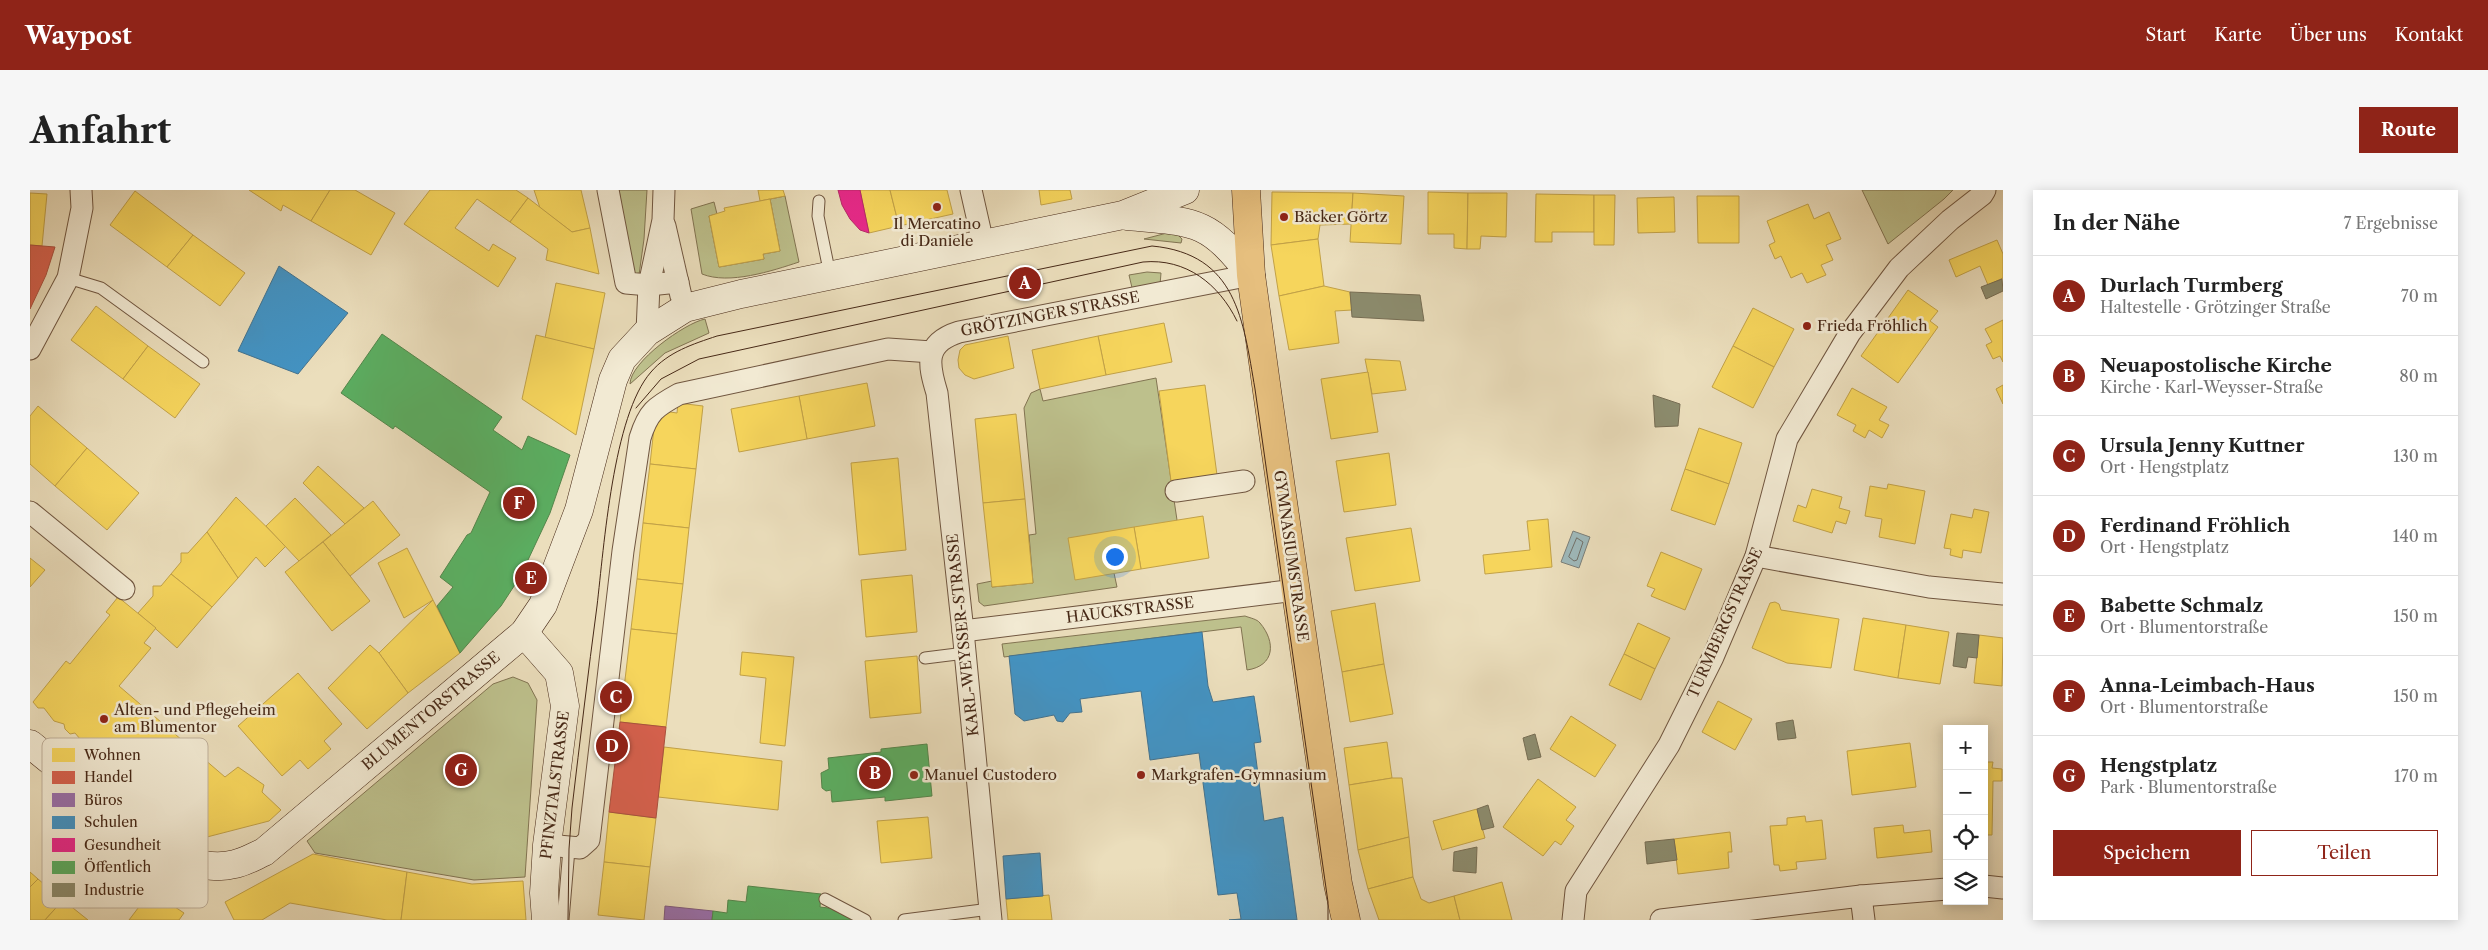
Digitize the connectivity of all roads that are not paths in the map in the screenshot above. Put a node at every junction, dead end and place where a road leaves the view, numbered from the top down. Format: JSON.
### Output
{"nodes":[{"id":1,"x":81,"y":190,"type":"edge"},
{"id":2,"x":608,"y":190,"type":"edge"},
{"id":3,"x":664,"y":190,"type":"edge"},
{"id":4,"x":971,"y":190,"type":"edge"},
{"id":5,"x":1185,"y":190,"type":"edge"},
{"id":6,"x":1246,"y":190,"type":"edge"},
{"id":7,"x":1985,"y":190,"type":"edge"},
{"id":8,"x":819,"y":201,"type":"dead end"},
{"id":9,"x":1124,"y":215,"type":"junction"},
{"id":10,"x":664,"y":220,"type":"junction"},
{"id":11,"x":983,"y":243,"type":"junction"},
{"id":12,"x":1252,"y":275,"type":"junction"},
{"id":13,"x":830,"y":276,"type":"junction"},
{"id":14,"x":68,"y":278,"type":"junction"},
{"id":15,"x":678,"y":282,"type":"junction"},
{"id":16,"x":649,"y":285,"type":"junction"},
{"id":17,"x":685,"y":308,"type":"junction"},
{"id":18,"x":647,"y":332,"type":"junction"},
{"id":19,"x":30,"y":349,"type":"edge"},
{"id":20,"x":932,"y":352,"type":"junction"},
{"id":21,"x":1249,"y":353,"type":"dead end"},
{"id":22,"x":203,"y":362,"type":"dead end"},
{"id":23,"x":1267,"y":391,"type":"junction"},
{"id":24,"x":1244,"y":480,"type":"dead end"},
{"id":25,"x":1176,"y":491,"type":"dead end"},
{"id":26,"x":30,"y":512,"type":"edge"},
{"id":27,"x":1756,"y":556,"type":"junction"},
{"id":28,"x":124,"y":589,"type":"dead end"},
{"id":29,"x":1296,"y":590,"type":"junction"},
{"id":30,"x":2003,"y":594,"type":"edge"},
{"id":31,"x":963,"y":631,"type":"junction"},
{"id":32,"x":524,"y":633,"type":"junction"},
{"id":33,"x":965,"y":653,"type":"junction"},
{"id":34,"x":925,"y":658,"type":"dead end"},
{"id":35,"x":30,"y":744,"type":"edge"},
{"id":36,"x":42,"y":754,"type":"edge"},
{"id":37,"x":558,"y":847,"type":"junction"},
{"id":38,"x":208,"y":866,"type":"edge"},
{"id":39,"x":1988,"y":886,"type":"edge"},
{"id":40,"x":1943,"y":888,"type":"edge"},
{"id":41,"x":2003,"y":888,"type":"edge"},
{"id":42,"x":1861,"y":896,"type":"junction"},
{"id":43,"x":825,"y":899,"type":"dead end"},
{"id":44,"x":991,"y":915,"type":"edge"},
{"id":45,"x":546,"y":920,"type":"edge"},
{"id":46,"x":563,"y":920,"type":"edge"},
{"id":47,"x":865,"y":920,"type":"edge"},
{"id":48,"x":904,"y":920,"type":"edge"},
{"id":49,"x":1346,"y":920,"type":"edge"},
{"id":50,"x":1574,"y":920,"type":"edge"},
{"id":51,"x":1661,"y":920,"type":"edge"},
{"id":52,"x":1864,"y":920,"type":"edge"}],
"edges":[{"from":1,"to":14,"type":"street"},
{"from":2,"to":16,"type":"street"},
{"from":3,"to":10,"type":"street"},
{"from":4,"to":11,"type":"street"},
{"from":5,"to":9,"type":"main road"},
{"from":6,"to":12,"type":"main road","name":"GYMNASIUMSTRASSE"},
{"from":7,"to":27,"type":"street","name":"TURMBERGSTRASSE"},
{"from":8,"to":13,"type":"lane"},
{"from":9,"to":11,"type":"main road"},
{"from":9,"to":12,"type":"main road"},
{"from":10,"to":15,"type":"street"},
{"from":10,"to":16,"type":"street"},
{"from":11,"to":13,"type":"main road"},
{"from":12,"to":20,"type":"street","name":"GRÖTZINGER STRASSE"},
{"from":12,"to":23,"type":"main road","name":"GYMNASIUMSTRASSE"},
{"from":13,"to":17,"type":"main road"},
{"from":14,"to":19,"type":"street"},
{"from":14,"to":22,"type":"lane"},
{"from":15,"to":16,"type":"street"},
{"from":15,"to":17,"type":"street"},
{"from":16,"to":18,"type":"street"},
{"from":17,"to":18,"type":"main road","name":"BLUMENTORSTRASSE"},
{"from":18,"to":32,"type":"main road","name":"BLUMENTORSTRASSE"},
{"from":20,"to":31,"type":"street","name":"KARL-WEYSSER-STRASSE"},
{"from":20,"to":37,"type":"street"},
{"from":21,"to":23,"type":"lane"},
{"from":23,"to":29,"type":"main road","name":"GYMNASIUMSTRASSE"},
{"from":24,"to":25,"type":"street"},
{"from":26,"to":28,"type":"street"},
{"from":27,"to":30,"type":"street"},
{"from":27,"to":50,"type":"street","name":"TURMBERGSTRASSE"},
{"from":29,"to":31,"type":"street","name":"HAUCKSTRASSE"},
{"from":29,"to":49,"type":"main road","name":"GYMNASIUMSTRASSE"},
{"from":31,"to":33,"type":"street","name":"KARL-WEYSSER-STRASSE"},
{"from":32,"to":37,"type":"main road","name":"PFINZTALSTRASSE"},
{"from":32,"to":38,"type":"main road","name":"BLUMENTORSTRASSE"},
{"from":33,"to":34,"type":"lane"},
{"from":33,"to":44,"type":"street","name":"KARL-WEYSSER-STRASSE"},
{"from":35,"to":36,"type":"main road","name":"BLUMENTORSTRASSE"},
{"from":37,"to":45,"type":"main road","name":"PFINZTALSTRASSE"},
{"from":37,"to":46,"type":"lane"},
{"from":39,"to":41,"type":"street"},
{"from":40,"to":42,"type":"street"},
{"from":42,"to":51,"type":"street"},
{"from":42,"to":52,"type":"street"},
{"from":43,"to":47,"type":"lane"},
{"from":44,"to":48,"type":"lane"}]}
